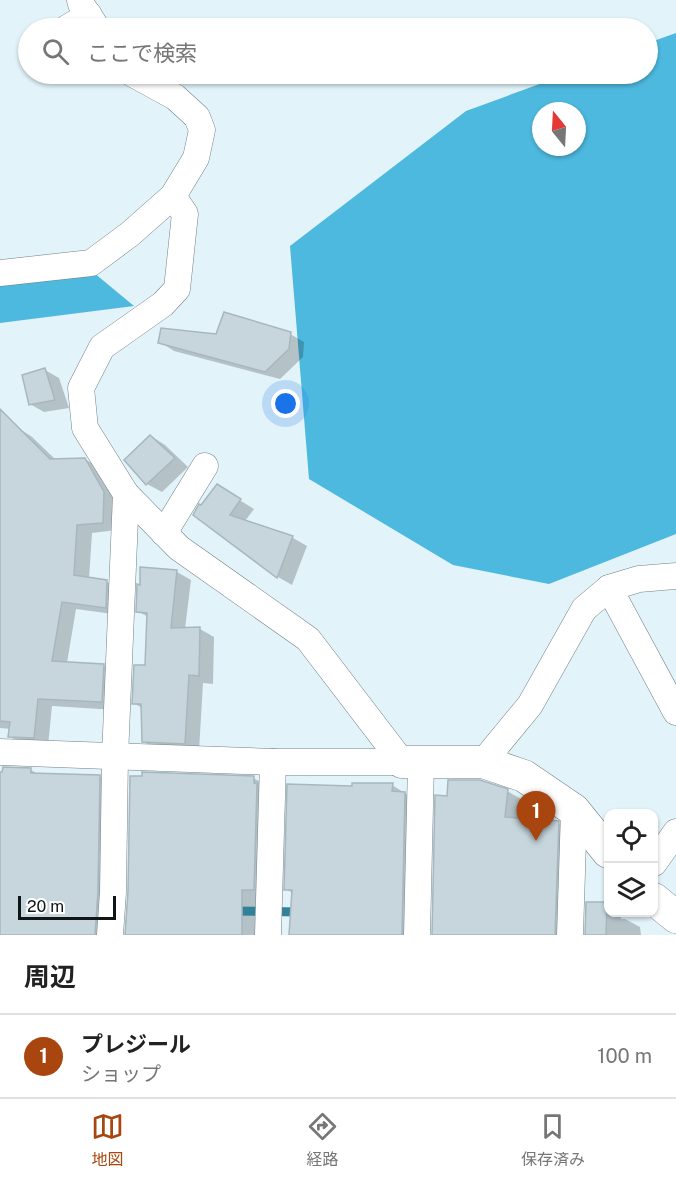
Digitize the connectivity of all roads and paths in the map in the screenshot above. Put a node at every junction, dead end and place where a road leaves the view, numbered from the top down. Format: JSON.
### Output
{"nodes":[{"id":1,"x":152,"y":84,"type":"edge"},
{"id":2,"x":173,"y":196,"type":"junction"},
{"id":3,"x":0,"y":273,"type":"edge"},
{"id":4,"x":205,"y":466,"type":"dead end"},
{"id":5,"x":126,"y":494,"type":"junction"},
{"id":6,"x":164,"y":533,"type":"junction"},
{"id":7,"x":676,"y":576,"type":"edge"},
{"id":8,"x":609,"y":588,"type":"junction"},
{"id":9,"x":676,"y":712,"type":"edge"},
{"id":10,"x":0,"y":752,"type":"edge"},
{"id":11,"x":115,"y":757,"type":"junction"},
{"id":12,"x":273,"y":762,"type":"junction"},
{"id":13,"x":412,"y":762,"type":"junction"},
{"id":14,"x":483,"y":762,"type":"junction"},
{"id":15,"x":574,"y":810,"type":"junction"},
{"id":16,"x":676,"y":832,"type":"edge"},
{"id":17,"x":604,"y":846,"type":"edge"},
{"id":18,"x":658,"y":857,"type":"edge"},
{"id":19,"x":658,"y":902,"type":"edge"},
{"id":20,"x":676,"y":917,"type":"edge"},
{"id":21,"x":110,"y":930,"type":"edge"},
{"id":22,"x":268,"y":931,"type":"edge"},
{"id":23,"x":417,"y":931,"type":"edge"},
{"id":24,"x":570,"y":935,"type":"edge"}],
"edges":[{"from":1,"to":2,"type":"street"},
{"from":2,"to":3,"type":"street"},
{"from":2,"to":5,"type":"street"},
{"from":4,"to":6,"type":"street"},
{"from":5,"to":6,"type":"street"},
{"from":5,"to":11,"type":"street"},
{"from":6,"to":13,"type":"street"},
{"from":7,"to":8,"type":"street"},
{"from":8,"to":9,"type":"street"},
{"from":8,"to":14,"type":"street"},
{"from":10,"to":11,"type":"street"},
{"from":11,"to":12,"type":"street"},
{"from":11,"to":21,"type":"street"},
{"from":12,"to":13,"type":"street"},
{"from":12,"to":22,"type":"street"},
{"from":13,"to":14,"type":"street"},
{"from":13,"to":23,"type":"street"},
{"from":14,"to":15,"type":"street"},
{"from":15,"to":17,"type":"street"},
{"from":15,"to":24,"type":"street"},
{"from":16,"to":18,"type":"street"},
{"from":19,"to":20,"type":"street"}]}
